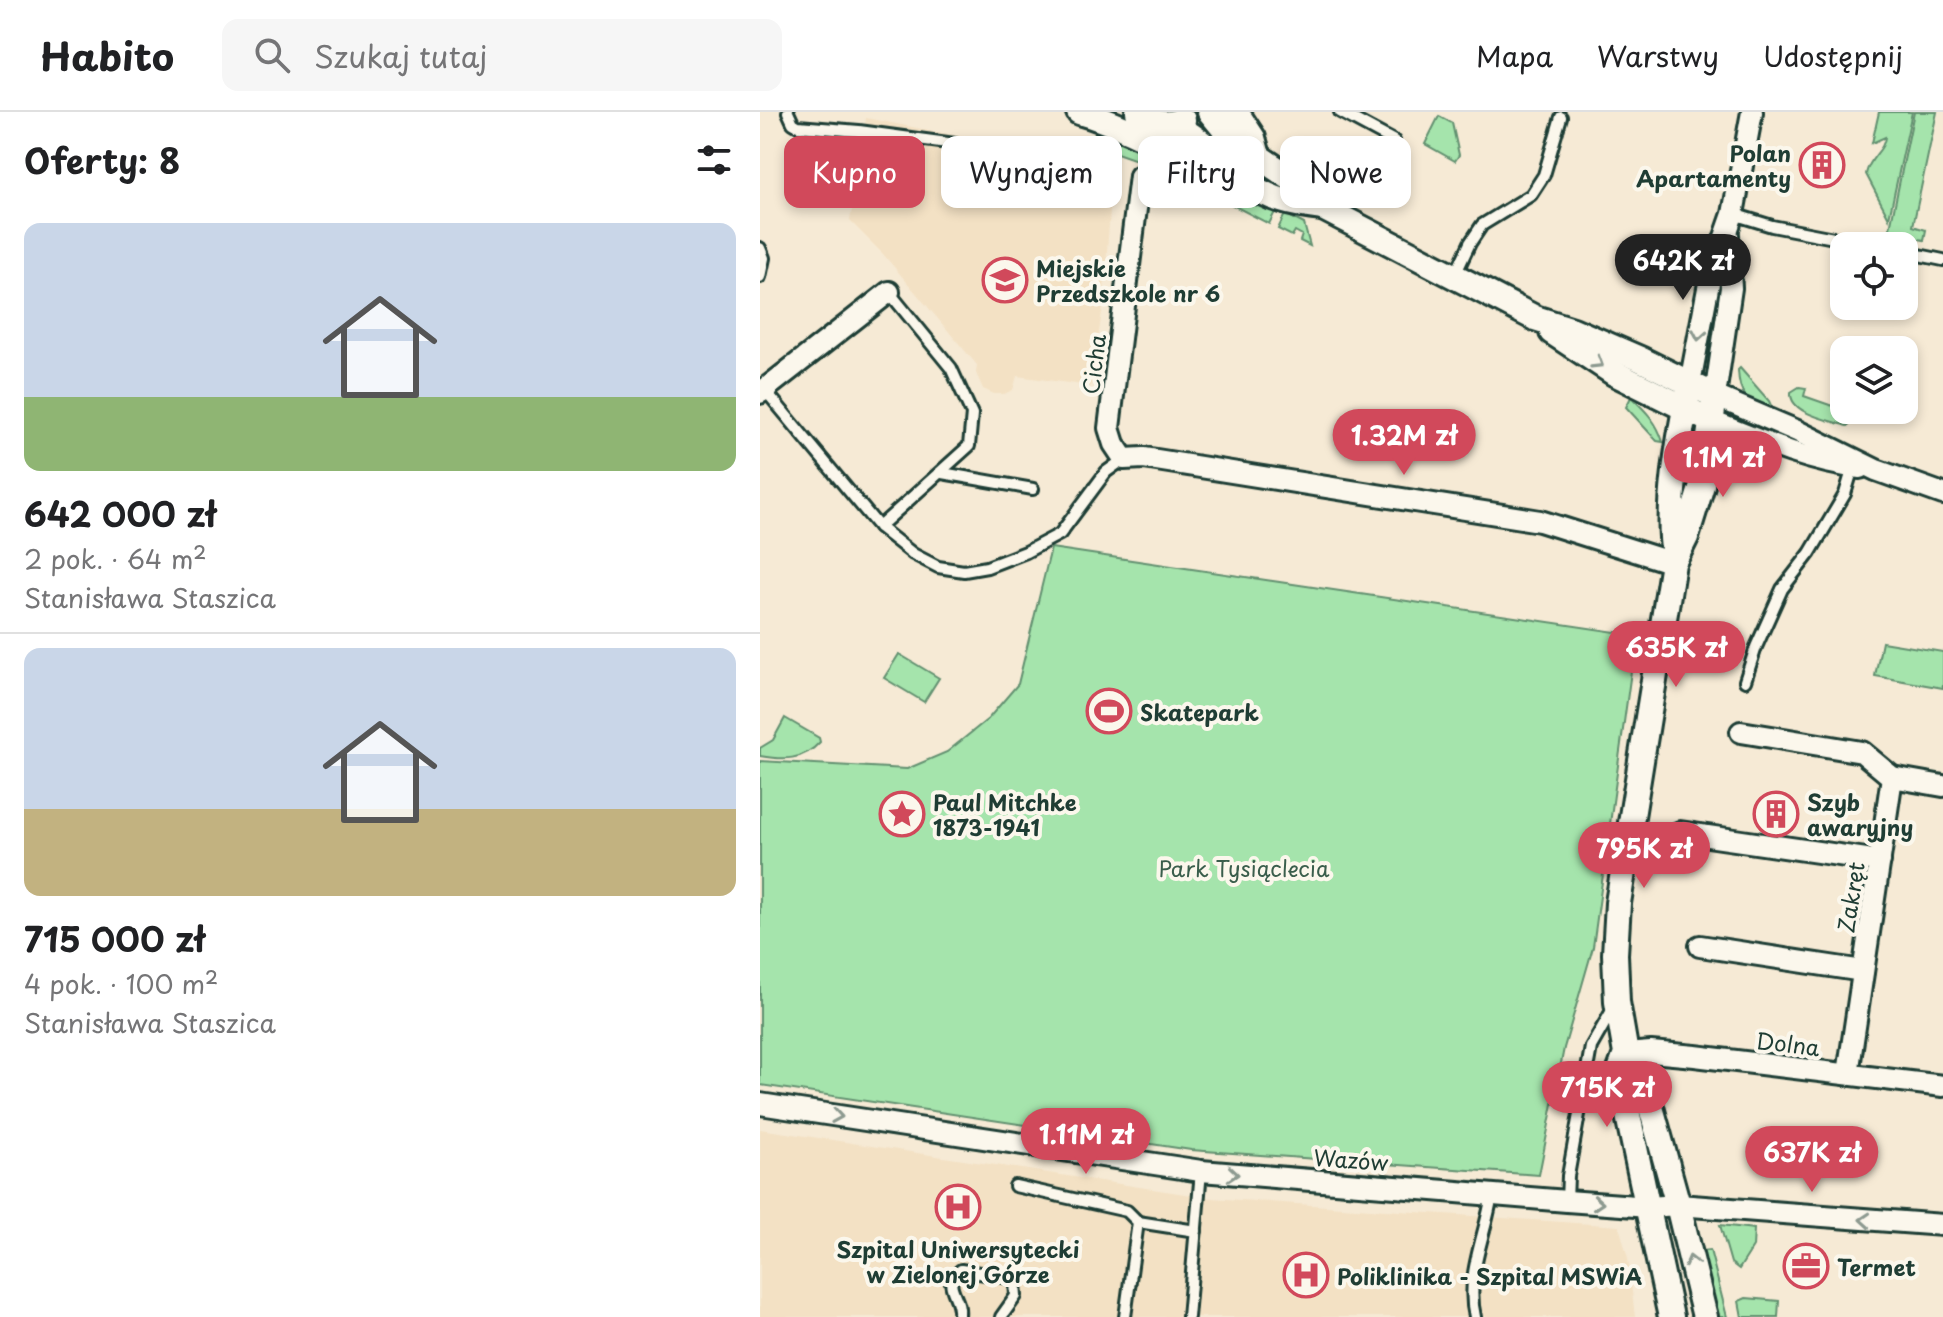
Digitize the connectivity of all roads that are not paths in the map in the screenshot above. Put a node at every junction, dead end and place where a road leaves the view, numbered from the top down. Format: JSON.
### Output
{"nodes":[{"id":1,"x":788,"y":112,"type":"edge"},
{"id":2,"x":1079,"y":112,"type":"edge"},
{"id":3,"x":1138,"y":112,"type":"edge"},
{"id":4,"x":1195,"y":112,"type":"edge"},
{"id":5,"x":1210,"y":112,"type":"edge"},
{"id":6,"x":1236,"y":112,"type":"edge"},
{"id":7,"x":1340,"y":112,"type":"edge"},
{"id":8,"x":1752,"y":112,"type":"edge"},
{"id":9,"x":1561,"y":117,"type":"dead end"},
{"id":10,"x":1170,"y":124,"type":"junction"},
{"id":11,"x":1144,"y":136,"type":"edge"},
{"id":12,"x":1194,"y":136,"type":"edge"},
{"id":13,"x":1230,"y":136,"type":"edge"},
{"id":14,"x":1252,"y":136,"type":"edge"},
{"id":15,"x":1385,"y":136,"type":"edge"},
{"id":16,"x":941,"y":142,"type":"edge"},
{"id":17,"x":1138,"y":192,"type":"edge"},
{"id":18,"x":1323,"y":208,"type":"edge"},
{"id":19,"x":1733,"y":214,"type":"junction"},
{"id":20,"x":1728,"y":235,"type":"junction"},
{"id":21,"x":1830,"y":237,"type":"edge"},
{"id":22,"x":760,"y":248,"type":"edge"},
{"id":23,"x":1918,"y":255,"type":"edge"},
{"id":24,"x":1943,"y":260,"type":"edge"},
{"id":25,"x":760,"y":277,"type":"edge"},
{"id":26,"x":1454,"y":277,"type":"junction"},
{"id":27,"x":889,"y":292,"type":"joint"},
{"id":28,"x":1535,"y":318,"type":"junction"},
{"id":29,"x":1690,"y":383,"type":"junction"},
{"id":30,"x":762,"y":392,"type":"edge"},
{"id":31,"x":1715,"y":396,"type":"junction"},
{"id":32,"x":1685,"y":408,"type":"junction"},
{"id":33,"x":1711,"y":421,"type":"junction"},
{"id":34,"x":1124,"y":459,"type":"junction"},
{"id":35,"x":1855,"y":463,"type":"junction"},
{"id":36,"x":942,"y":473,"type":"junction"},
{"id":37,"x":1033,"y":489,"type":"dead end"},
{"id":38,"x":1943,"y":494,"type":"edge"},
{"id":39,"x":879,"y":527,"type":"junction"},
{"id":40,"x":1674,"y":560,"type":"junction"},
{"id":41,"x":1745,"y":681,"type":"dead end"},
{"id":42,"x":1741,"y":732,"type":"dead end"},
{"id":43,"x":1892,"y":777,"type":"junction"},
{"id":44,"x":1943,"y":786,"type":"edge"},
{"id":45,"x":1680,"y":832,"type":"dead end"},
{"id":46,"x":1880,"y":861,"type":"junction"},
{"id":47,"x":1700,"y":946,"type":"dead end"},
{"id":48,"x":1863,"y":971,"type":"junction"},
{"id":49,"x":1617,"y":1002,"type":"junction"},
{"id":50,"x":1626,"y":1054,"type":"junction"},
{"id":51,"x":1848,"y":1074,"type":"junction"},
{"id":52,"x":1943,"y":1086,"type":"edge"},
{"id":53,"x":760,"y":1104,"type":"edge"},
{"id":54,"x":1201,"y":1171,"type":"junction"},
{"id":55,"x":1015,"y":1186,"type":"dead end"},
{"id":56,"x":1492,"y":1194,"type":"junction"},
{"id":57,"x":1567,"y":1201,"type":"junction"},
{"id":58,"x":1678,"y":1205,"type":"junction"},
{"id":59,"x":1649,"y":1207,"type":"junction"},
{"id":60,"x":1138,"y":1222,"type":"junction"},
{"id":61,"x":1943,"y":1225,"type":"edge"},
{"id":62,"x":1196,"y":1231,"type":"junction"},
{"id":63,"x":959,"y":1315,"type":"dead end"},
{"id":64,"x":1001,"y":1317,"type":"edge"},
{"id":65,"x":1125,"y":1317,"type":"edge"},
{"id":66,"x":1188,"y":1317,"type":"edge"},
{"id":67,"x":1475,"y":1317,"type":"edge"},
{"id":68,"x":1671,"y":1317,"type":"edge"},
{"id":69,"x":1705,"y":1317,"type":"edge"}],
"edges":[{"from":1,"to":16,"type":"lane"},
{"from":2,"to":11,"type":"street"},
{"from":3,"to":10,"type":"street"},
{"from":4,"to":10,"type":"street"},
{"from":5,"to":13,"type":"street"},
{"from":6,"to":14,"type":"street"},
{"from":7,"to":15,"type":"lane"},
{"from":8,"to":19,"type":"street"},
{"from":9,"to":26,"type":"lane"},
{"from":10,"to":12,"type":"street"},
{"from":17,"to":34,"type":"street","name":"Cicha"},
{"from":18,"to":26,"type":"street"},
{"from":19,"to":20,"type":"street"},
{"from":19,"to":21,"type":"lane"},
{"from":20,"to":29,"type":"street","one_way":true},
{"from":20,"to":31,"type":"street"},
{"from":22,"to":25,"type":"lane"},
{"from":23,"to":24,"type":"lane"},
{"from":26,"to":28,"type":"street"},
{"from":27,"to":30,"type":"street"},
{"from":27,"to":36,"type":"lane"},
{"from":28,"to":29,"type":"street"},
{"from":28,"to":32,"type":"street","one_way":true},
{"from":29,"to":31,"type":"street"},
{"from":29,"to":32,"type":"street"},
{"from":30,"to":39,"type":"lane"},
{"from":31,"to":33,"type":"street"},
{"from":31,"to":35,"type":"street"},
{"from":32,"to":33,"type":"street"},
{"from":32,"to":40,"type":"street"},
{"from":33,"to":35,"type":"street"},
{"from":33,"to":40,"type":"street"},
{"from":34,"to":39,"type":"lane"},
{"from":34,"to":40,"type":"street"},
{"from":35,"to":38,"type":"street"},
{"from":35,"to":41,"type":"lane"},
{"from":36,"to":37,"type":"lane"},
{"from":36,"to":39,"type":"lane"},
{"from":40,"to":49,"type":"street"},
{"from":42,"to":43,"type":"street"},
{"from":43,"to":44,"type":"street"},
{"from":43,"to":46,"type":"street","name":"Zakręt"},
{"from":45,"to":46,"type":"street"},
{"from":46,"to":48,"type":"street","name":"Zakręt"},
{"from":47,"to":48,"type":"street"},
{"from":48,"to":51,"type":"street","name":"Zakręt"},
{"from":49,"to":50,"type":"street"},
{"from":49,"to":57,"type":"lane"},
{"from":50,"to":51,"type":"street","name":"Dolna"},
{"from":50,"to":58,"type":"street"},
{"from":50,"to":59,"type":"street"},
{"from":51,"to":52,"type":"street","name":"Dolna"},
{"from":53,"to":54,"type":"street","name":"Wazów","one_way":true},
{"from":54,"to":56,"type":"street","name":"Wazów","one_way":true},
{"from":54,"to":62,"type":"lane"},
{"from":55,"to":60,"type":"lane"},
{"from":56,"to":57,"type":"street","name":"Wazów"},
{"from":56,"to":67,"type":"lane"},
{"from":57,"to":59,"type":"street","name":"Wazów","one_way":true},
{"from":58,"to":59,"type":"street","name":"Wazów"},
{"from":61,"to":58,"type":"street","name":"Wazów","one_way":true},
{"from":69,"to":58,"type":"street","one_way":true},
{"from":59,"to":68,"type":"street"},
{"from":60,"to":62,"type":"lane"},
{"from":60,"to":65,"type":"lane"},
{"from":62,"to":66,"type":"lane"},
{"from":63,"to":64,"type":"lane"}]}
